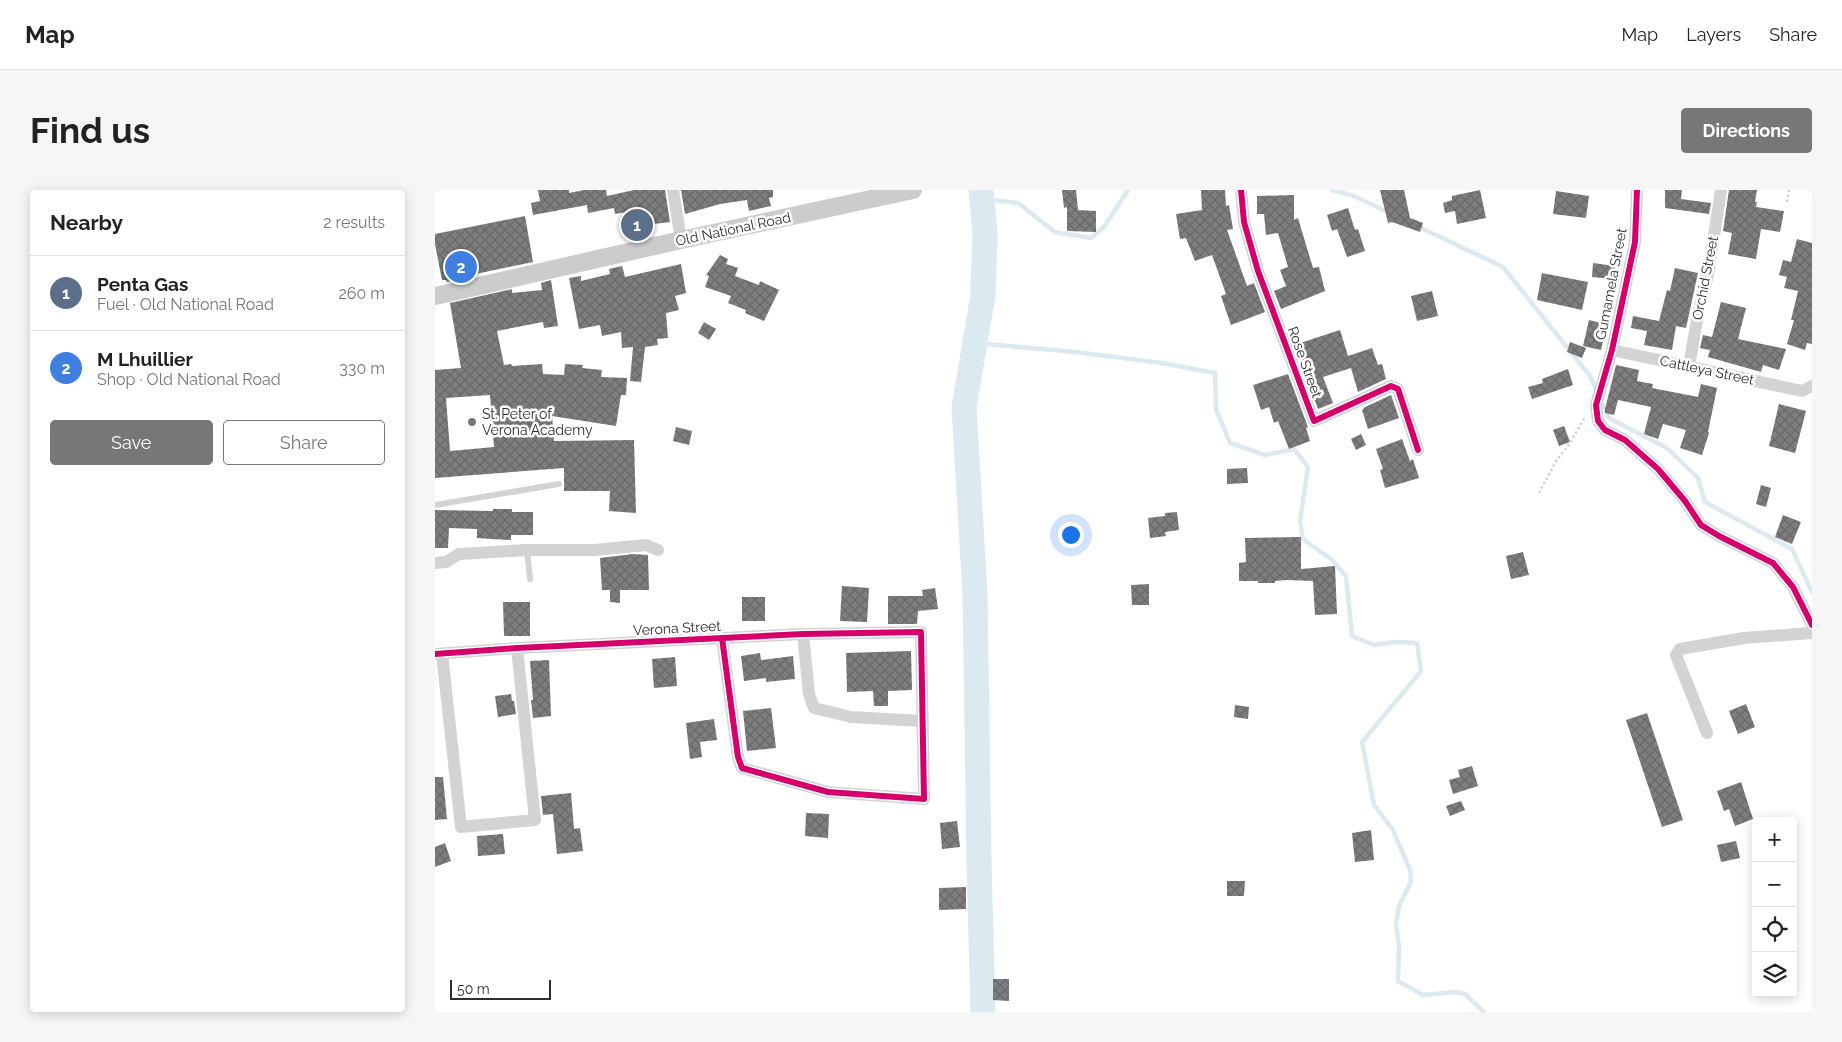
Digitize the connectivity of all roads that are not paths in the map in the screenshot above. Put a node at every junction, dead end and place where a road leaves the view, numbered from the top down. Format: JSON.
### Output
{"nodes":[{"id":1,"x":673,"y":190,"type":"edge"},
{"id":2,"x":913,"y":190,"type":"edge"},
{"id":3,"x":1241,"y":190,"type":"edge"},
{"id":4,"x":1637,"y":190,"type":"edge"},
{"id":5,"x":1721,"y":190,"type":"edge"},
{"id":6,"x":681,"y":240,"type":"junction"},
{"id":7,"x":435,"y":296,"type":"edge"},
{"id":8,"x":1612,"y":350,"type":"junction"},
{"id":9,"x":1689,"y":366,"type":"junction"},
{"id":10,"x":1807,"y":389,"type":"edge"},
{"id":11,"x":1418,"y":450,"type":"dead end"},
{"id":12,"x":559,"y":484,"type":"dead end"},
{"id":13,"x":435,"y":504,"type":"edge"},
{"id":14,"x":527,"y":550,"type":"junction"},
{"id":15,"x":658,"y":550,"type":"dead end"},
{"id":16,"x":435,"y":563,"type":"edge"},
{"id":17,"x":530,"y":579,"type":"dead end"},
{"id":18,"x":1812,"y":624,"type":"edge"},
{"id":19,"x":1812,"y":633,"type":"edge"},
{"id":20,"x":803,"y":634,"type":"junction"},
{"id":21,"x":722,"y":638,"type":"junction"},
{"id":22,"x":517,"y":648,"type":"junction"},
{"id":23,"x":439,"y":654,"type":"edge"},
{"id":24,"x":922,"y":721,"type":"junction"},
{"id":25,"x":1707,"y":733,"type":"dead end"}],
"edges":[{"from":1,"to":6,"type":"street"},
{"from":2,"to":6,"type":"main road","name":"Old National Road"},
{"from":3,"to":11,"type":"street","name":"Rose Street"},
{"from":4,"to":8,"type":"street","name":"Gumamela Street"},
{"from":5,"to":9,"type":"street","name":"Orchid Street"},
{"from":6,"to":7,"type":"main road","name":"Old National Road"},
{"from":8,"to":9,"type":"street","name":"Cattleya Street"},
{"from":8,"to":18,"type":"street","name":"Gumamela Street"},
{"from":9,"to":10,"type":"street","name":"Cattleya Street"},
{"from":12,"to":13,"type":"lane"},
{"from":14,"to":15,"type":"street"},
{"from":14,"to":16,"type":"street"},
{"from":14,"to":17,"type":"lane"},
{"from":19,"to":25,"type":"street"},
{"from":20,"to":21,"type":"street","name":"Verona Street"},
{"from":20,"to":24,"type":"street"},
{"from":20,"to":24,"type":"street","name":"Verona Street"},
{"from":21,"to":22,"type":"street","name":"Verona Street"},
{"from":21,"to":24,"type":"street"},
{"from":22,"to":23,"type":"street","name":"Verona Street"},
{"from":22,"to":23,"type":"street"}]}
